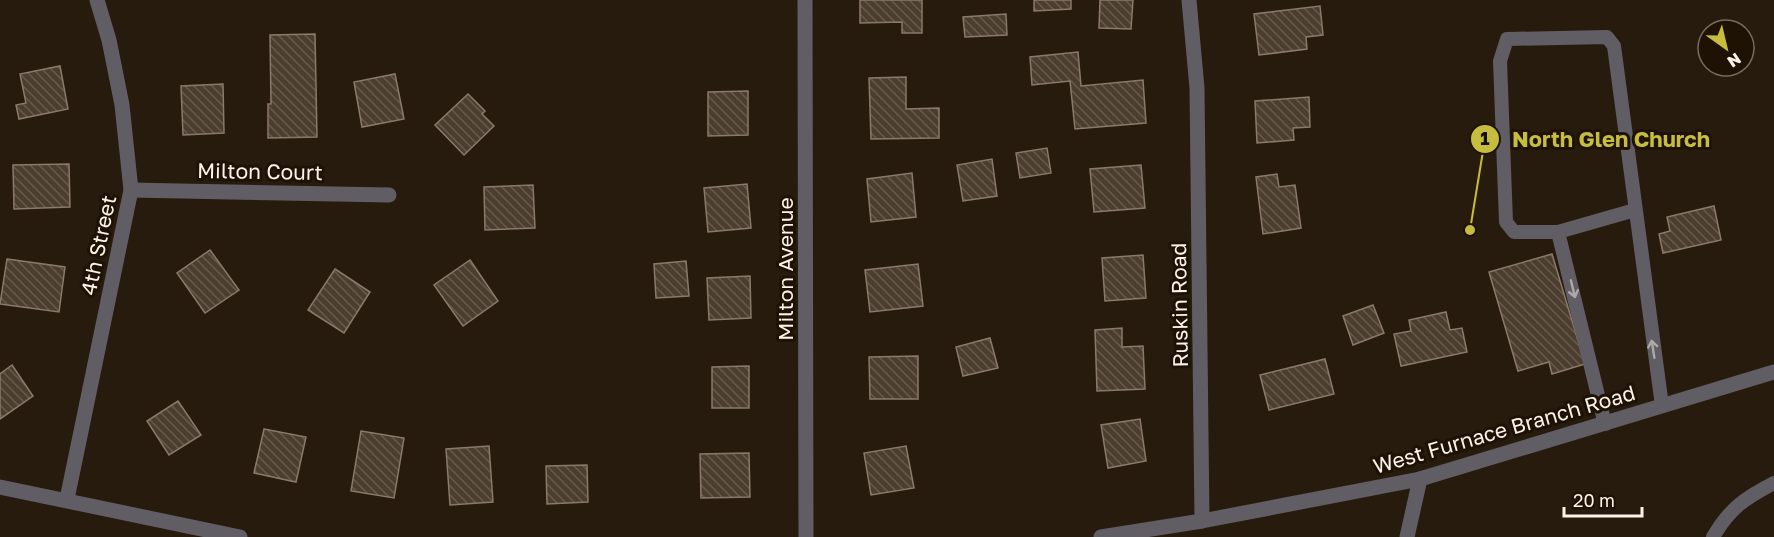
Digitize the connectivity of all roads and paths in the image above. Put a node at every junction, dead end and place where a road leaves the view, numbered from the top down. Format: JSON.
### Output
{"nodes":[{"id":1,"x":97,"y":0,"type":"edge"},
{"id":2,"x":805,"y":0,"type":"edge"},
{"id":3,"x":1190,"y":0,"type":"edge"},
{"id":4,"x":131,"y":190,"type":"junction"},
{"id":5,"x":389,"y":195,"type":"dead end"},
{"id":6,"x":1635,"y":210,"type":"junction"},
{"id":7,"x":1558,"y":232,"type":"junction"},
{"id":8,"x":1774,"y":372,"type":"edge"},
{"id":9,"x":1662,"y":406,"type":"junction"},
{"id":10,"x":1605,"y":424,"type":"junction"},
{"id":11,"x":1420,"y":478,"type":"junction"},
{"id":12,"x":1774,"y":483,"type":"edge"},
{"id":13,"x":0,"y":487,"type":"edge"},
{"id":14,"x":67,"y":499,"type":"junction"},
{"id":15,"x":1202,"y":521,"type":"junction"},
{"id":16,"x":240,"y":537,"type":"edge"},
{"id":17,"x":806,"y":537,"type":"edge"},
{"id":18,"x":1101,"y":537,"type":"edge"},
{"id":19,"x":1407,"y":537,"type":"edge"},
{"id":20,"x":1713,"y":537,"type":"edge"}],
"edges":[{"from":1,"to":4,"type":"street","name":"4th Street"},
{"from":2,"to":17,"type":"street","name":"Milton Avenue"},
{"from":3,"to":15,"type":"street","name":"Ruskin Road"},
{"from":4,"to":5,"type":"street","name":"Milton Court"},
{"from":4,"to":14,"type":"street","name":"4th Street"},
{"from":6,"to":7,"type":"lane"},
{"from":6,"to":7,"type":"lane"},
{"from":9,"to":6,"type":"lane","one_way":true},
{"from":7,"to":10,"type":"lane","one_way":true},
{"from":8,"to":9,"type":"street","name":"West Furnace Branch Road"},
{"from":9,"to":10,"type":"street","name":"West Furnace Branch Road"},
{"from":10,"to":11,"type":"street","name":"West Furnace Branch Road"},
{"from":11,"to":15,"type":"street","name":"West Furnace Branch Road"},
{"from":11,"to":19,"type":"street"},
{"from":12,"to":20,"type":"lane"},
{"from":13,"to":14,"type":"street"},
{"from":14,"to":16,"type":"street"},
{"from":15,"to":18,"type":"street","name":"West Furnace Branch Road"}]}
